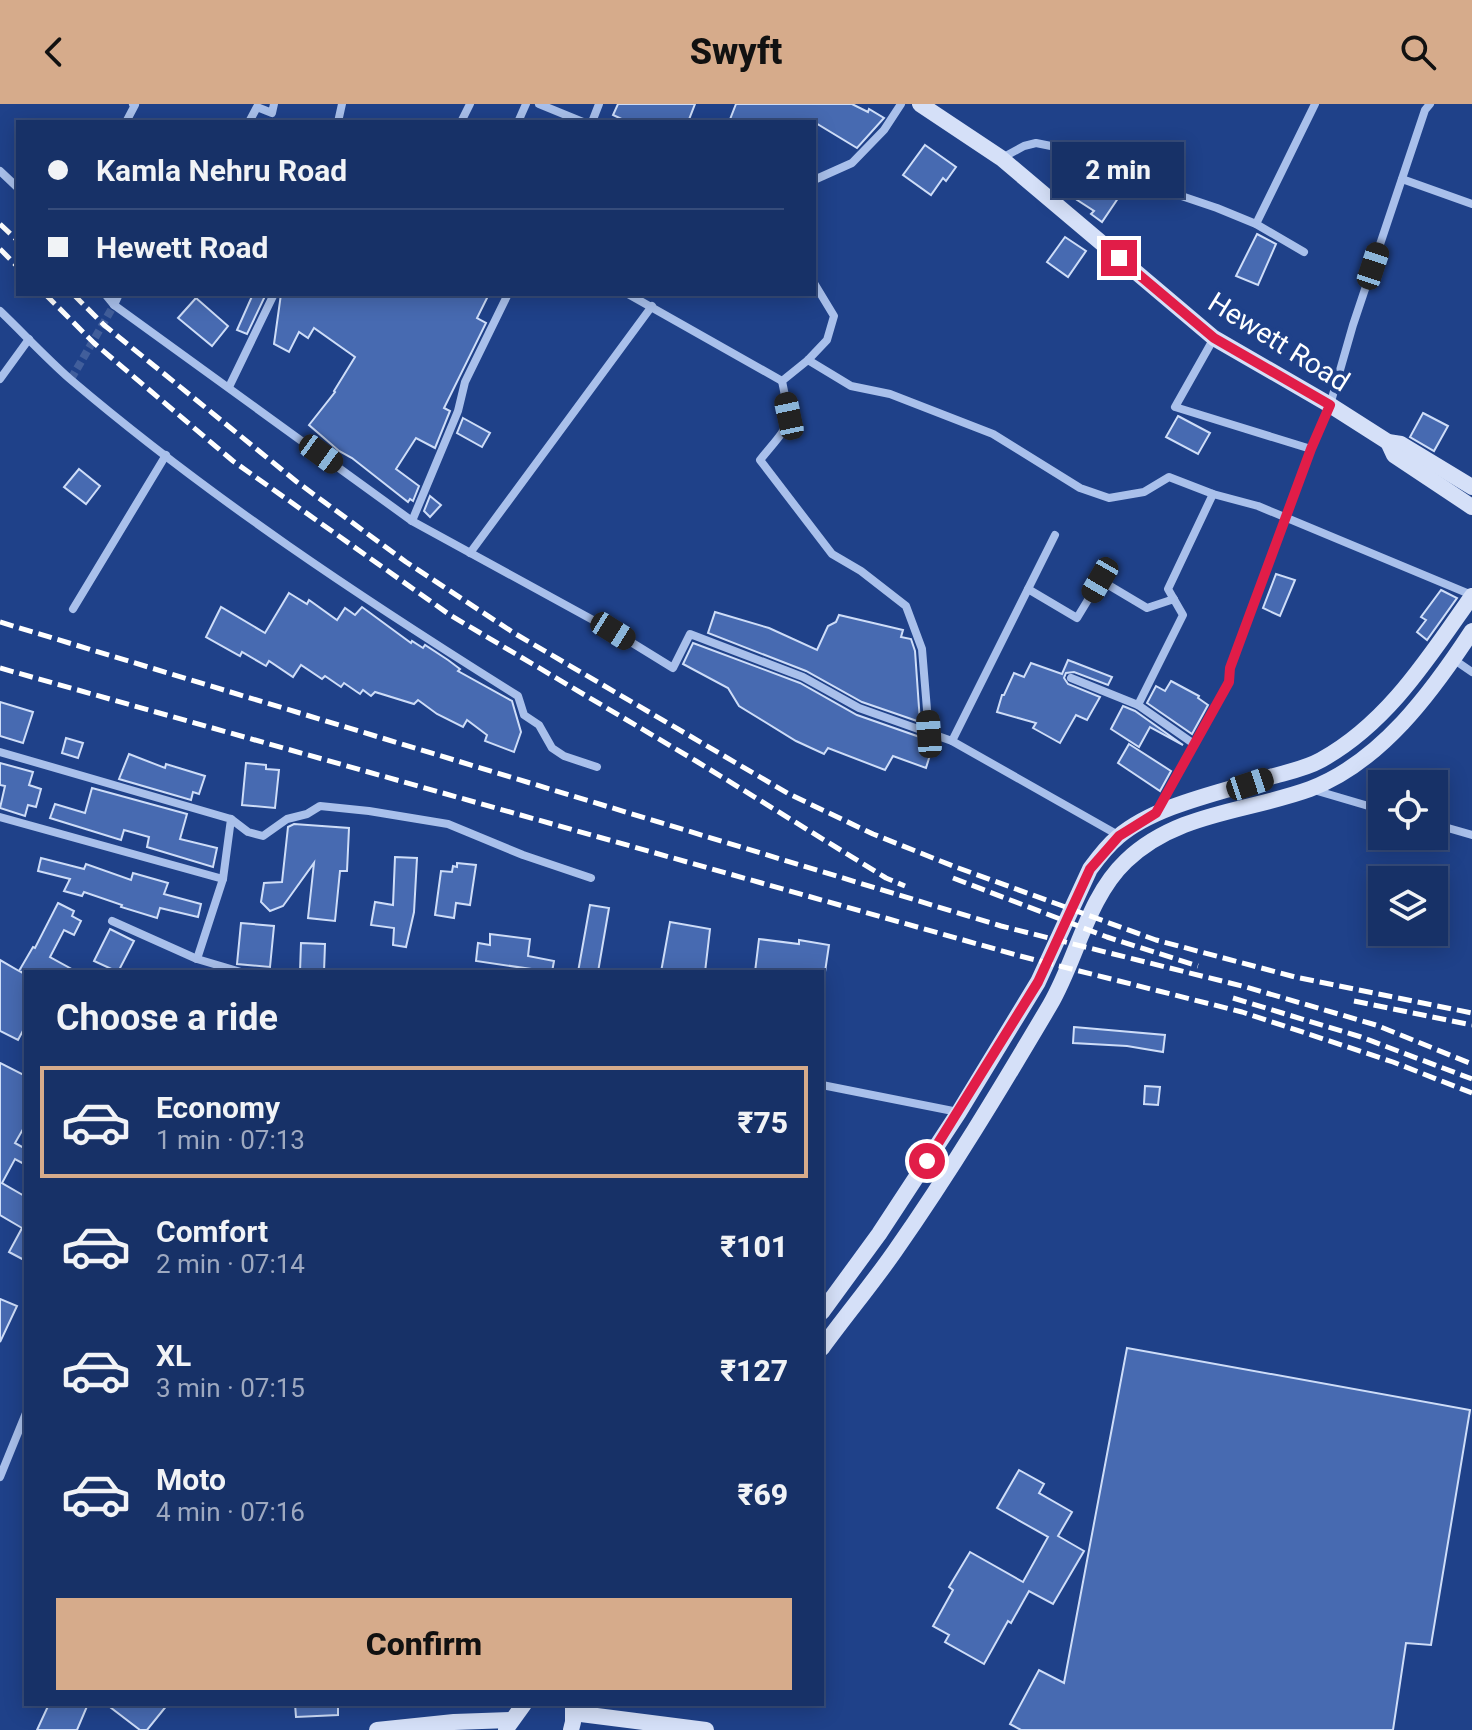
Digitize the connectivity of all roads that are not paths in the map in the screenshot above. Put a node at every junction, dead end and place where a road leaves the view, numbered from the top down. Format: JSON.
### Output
{"nodes":[{"id":1,"x":274,"y":104,"type":"edge"},
{"id":2,"x":539,"y":104,"type":"edge"},
{"id":3,"x":901,"y":104,"type":"edge"},
{"id":4,"x":920,"y":104,"type":"edge"},
{"id":5,"x":1315,"y":104,"type":"edge"},
{"id":6,"x":1430,"y":104,"type":"edge"},
{"id":7,"x":250,"y":120,"type":"edge"},
{"id":8,"x":578,"y":120,"type":"edge"},
{"id":9,"x":1001,"y":158,"type":"junction"},
{"id":10,"x":0,"y":171,"type":"edge"},
{"id":11,"x":816,"y":179,"type":"edge"},
{"id":12,"x":1402,"y":179,"type":"junction"},
{"id":13,"x":16,"y":186,"type":"edge"},
{"id":14,"x":1472,"y":204,"type":"edge"},
{"id":15,"x":1256,"y":224,"type":"junction"},
{"id":16,"x":1304,"y":252,"type":"dead end"},
{"id":17,"x":816,"y":286,"type":"edge"},
{"id":18,"x":107,"y":296,"type":"edge"},
{"id":19,"x":118,"y":296,"type":"edge"},
{"id":20,"x":273,"y":296,"type":"edge"},
{"id":21,"x":507,"y":296,"type":"edge"},
{"id":22,"x":632,"y":296,"type":"edge"},
{"id":23,"x":114,"y":305,"type":"junction"},
{"id":24,"x":652,"y":306,"type":"junction"},
{"id":25,"x":0,"y":311,"type":"edge"},
{"id":26,"x":1214,"y":338,"type":"junction"},
{"id":27,"x":29,"y":339,"type":"junction"},
{"id":28,"x":808,"y":360,"type":"junction"},
{"id":29,"x":0,"y":379,"type":"edge"},
{"id":30,"x":782,"y":381,"type":"junction"},
{"id":31,"x":229,"y":387,"type":"junction"},
{"id":32,"x":1330,"y":405,"type":"junction"},
{"id":33,"x":1388,"y":442,"type":"junction"},
{"id":34,"x":1311,"y":449,"type":"junction"},
{"id":35,"x":166,"y":455,"type":"junction"},
{"id":36,"x":1472,"y":487,"type":"edge"},
{"id":37,"x":1213,"y":494,"type":"junction"},
{"id":38,"x":1472,"y":507,"type":"edge"},
{"id":39,"x":1287,"y":517,"type":"junction"},
{"id":40,"x":412,"y":521,"type":"junction"},
{"id":41,"x":1055,"y":535,"type":"dead end"},
{"id":42,"x":470,"y":553,"type":"junction"},
{"id":43,"x":1028,"y":589,"type":"junction"},
{"id":44,"x":1472,"y":596,"type":"edge"},
{"id":45,"x":1174,"y":599,"type":"junction"},
{"id":46,"x":73,"y":609,"type":"dead end"},
{"id":47,"x":1472,"y":631,"type":"edge"},
{"id":48,"x":1453,"y":659,"type":"junction"},
{"id":49,"x":1472,"y":672,"type":"edge"},
{"id":50,"x":1071,"y":678,"type":"dead end"},
{"id":51,"x":1138,"y":705,"type":"junction"},
{"id":52,"x":929,"y":734,"type":"junction"},
{"id":53,"x":952,"y":741,"type":"junction"},
{"id":54,"x":1194,"y":744,"type":"junction"},
{"id":55,"x":0,"y":752,"type":"edge"},
{"id":56,"x":597,"y":767,"type":"dead end"},
{"id":57,"x":1309,"y":789,"type":"junction"},
{"id":58,"x":1368,"y":806,"type":"edge"},
{"id":59,"x":1156,"y":813,"type":"junction"},
{"id":60,"x":0,"y":817,"type":"edge"},
{"id":61,"x":231,"y":819,"type":"junction"},
{"id":62,"x":1448,"y":828,"type":"edge"},
{"id":63,"x":1472,"y":835,"type":"edge"},
{"id":64,"x":1119,"y":836,"type":"junction"},
{"id":65,"x":591,"y":878,"type":"dead end"},
{"id":66,"x":223,"y":879,"type":"junction"},
{"id":67,"x":112,"y":921,"type":"dead end"},
{"id":68,"x":197,"y":959,"type":"junction"},
{"id":69,"x":234,"y":970,"type":"edge"},
{"id":70,"x":824,"y":1085,"type":"edge"},
{"id":71,"x":959,"y":1112,"type":"junction"},
{"id":72,"x":879,"y":1234,"type":"junction"},
{"id":73,"x":897,"y":1247,"type":"junction"},
{"id":74,"x":824,"y":1309,"type":"edge"},
{"id":75,"x":824,"y":1345,"type":"edge"},
{"id":76,"x":24,"y":1418,"type":"edge"},
{"id":77,"x":0,"y":1477,"type":"edge"},
{"id":78,"x":522,"y":1706,"type":"edge"},
{"id":79,"x":573,"y":1708,"type":"edge"},
{"id":80,"x":508,"y":1725,"type":"edge"},
{"id":81,"x":384,"y":1730,"type":"edge"},
{"id":82,"x":571,"y":1730,"type":"edge"},
{"id":83,"x":706,"y":1730,"type":"edge"}],
"edges":[{"from":1,"to":7,"type":"street"},
{"from":2,"to":8,"type":"street"},
{"from":3,"to":11,"type":"street"},
{"from":4,"to":9,"type":"main road","name":"Hewett Road"},
{"from":5,"to":15,"type":"street"},
{"from":6,"to":12,"type":"street"},
{"from":9,"to":15,"type":"street"},
{"from":9,"to":26,"type":"main road","name":"Hewett Road"},
{"from":10,"to":13,"type":"street"},
{"from":12,"to":14,"type":"street"},
{"from":12,"to":32,"type":"street"},
{"from":15,"to":16,"type":"street"},
{"from":17,"to":28,"type":"street"},
{"from":18,"to":23,"type":"street"},
{"from":19,"to":23,"type":"street"},
{"from":20,"to":31,"type":"street"},
{"from":21,"to":40,"type":"street"},
{"from":22,"to":24,"type":"street"},
{"from":23,"to":31,"type":"street"},
{"from":24,"to":30,"type":"street"},
{"from":24,"to":42,"type":"street"},
{"from":25,"to":27,"type":"street"},
{"from":26,"to":32,"type":"main road","name":"Hewett Road"},
{"from":26,"to":34,"type":"street"},
{"from":27,"to":29,"type":"street"},
{"from":27,"to":35,"type":"street"},
{"from":28,"to":30,"type":"street"},
{"from":28,"to":37,"type":"street"},
{"from":30,"to":52,"type":"street"},
{"from":31,"to":40,"type":"street"},
{"from":32,"to":33,"type":"main road","name":"Hewett Road"},
{"from":32,"to":34,"type":"street"},
{"from":33,"to":36,"type":"main road","name":"Hewett Road"},
{"from":33,"to":38,"type":"main road","name":"Hewett Road"},
{"from":34,"to":39,"type":"street"},
{"from":35,"to":46,"type":"street"},
{"from":35,"to":56,"type":"street"},
{"from":37,"to":39,"type":"street"},
{"from":37,"to":45,"type":"street"},
{"from":39,"to":44,"type":"street"},
{"from":39,"to":54,"type":"street"},
{"from":40,"to":42,"type":"street"},
{"from":41,"to":43,"type":"street"},
{"from":42,"to":52,"type":"street"},
{"from":43,"to":45,"type":"street"},
{"from":43,"to":53,"type":"street"},
{"from":44,"to":59,"type":"main road"},
{"from":45,"to":51,"type":"street"},
{"from":47,"to":48,"type":"main road"},
{"from":48,"to":49,"type":"street"},
{"from":48,"to":57,"type":"main road"},
{"from":50,"to":51,"type":"street"},
{"from":51,"to":54,"type":"street"},
{"from":52,"to":53,"type":"street"},
{"from":53,"to":64,"type":"street"},
{"from":54,"to":59,"type":"street"},
{"from":55,"to":61,"type":"street"},
{"from":57,"to":58,"type":"street"},
{"from":57,"to":73,"type":"main road"},
{"from":59,"to":64,"type":"main road"},
{"from":60,"to":66,"type":"street"},
{"from":61,"to":65,"type":"street"},
{"from":61,"to":66,"type":"street"},
{"from":62,"to":63,"type":"street"},
{"from":64,"to":71,"type":"main road"},
{"from":66,"to":68,"type":"street"},
{"from":67,"to":68,"type":"street"},
{"from":68,"to":69,"type":"street"},
{"from":70,"to":71,"type":"street"},
{"from":71,"to":72,"type":"main road"},
{"from":72,"to":73,"type":"main road"},
{"from":72,"to":74,"type":"main road"},
{"from":73,"to":75,"type":"main road"},
{"from":76,"to":77,"type":"street"},
{"from":78,"to":80,"type":"main road"},
{"from":79,"to":82,"type":"main road"},
{"from":79,"to":83,"type":"main road"},
{"from":80,"to":81,"type":"main road"}]}
